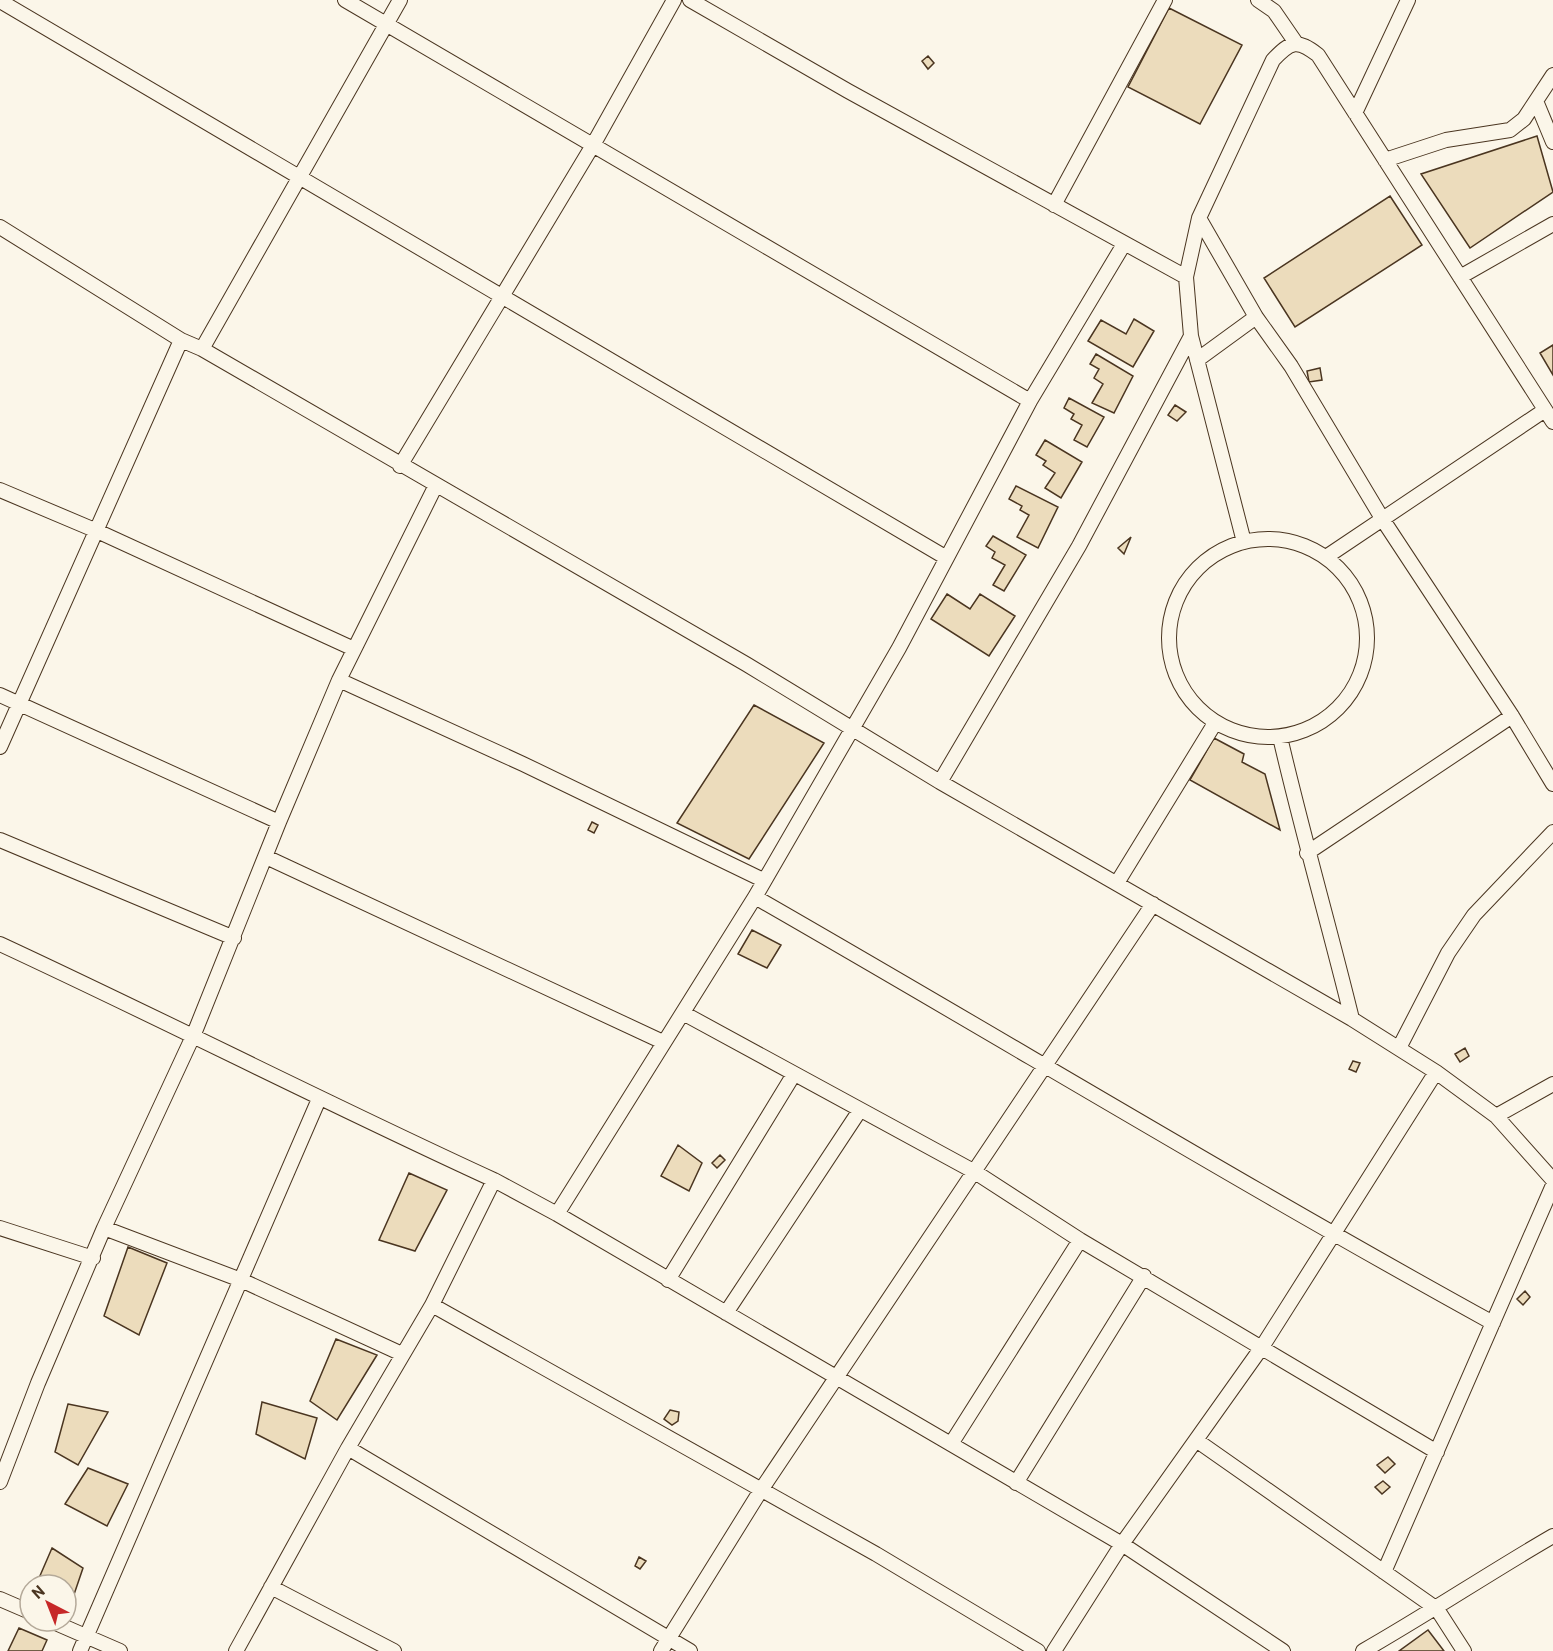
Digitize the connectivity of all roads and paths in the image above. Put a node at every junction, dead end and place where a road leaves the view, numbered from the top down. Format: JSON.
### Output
{"nodes":[{"id":1,"x":345,"y":0,"type":"edge"},
{"id":2,"x":400,"y":0,"type":"edge"},
{"id":3,"x":674,"y":0,"type":"edge"},
{"id":4,"x":690,"y":0,"type":"edge"},
{"id":5,"x":1165,"y":0,"type":"edge"},
{"id":6,"x":1258,"y":0,"type":"edge"},
{"id":7,"x":1408,"y":0,"type":"edge"},
{"id":8,"x":0,"y":1,"type":"edge"},
{"id":9,"x":385,"y":24,"type":"junction"},
{"id":10,"x":1296,"y":43,"type":"junction"},
{"id":11,"x":1553,"y":75,"type":"edge"},
{"id":12,"x":1536,"y":101,"type":"junction"},
{"id":13,"x":1355,"y":112,"type":"junction"},
{"id":14,"x":1553,"y":142,"type":"edge"},
{"id":15,"x":592,"y":145,"type":"junction"},
{"id":16,"x":1385,"y":160,"type":"junction"},
{"id":17,"x":299,"y":176,"type":"junction"},
{"id":18,"x":1054,"y":205,"type":"junction"},
{"id":19,"x":1199,"y":218,"type":"junction"},
{"id":20,"x":1553,"y":224,"type":"edge"},
{"id":21,"x":0,"y":227,"type":"edge"},
{"id":22,"x":1124,"y":244,"type":"junction"},
{"id":23,"x":1186,"y":277,"type":"junction"},
{"id":24,"x":1460,"y":277,"type":"junction"},
{"id":25,"x":501,"y":297,"type":"junction"},
{"id":26,"x":1256,"y":316,"type":"junction"},
{"id":27,"x":1191,"y":336,"type":"junction"},
{"id":28,"x":181,"y":339,"type":"junction"},
{"id":29,"x":202,"y":349,"type":"junction"},
{"id":30,"x":1197,"y":360,"type":"junction"},
{"id":31,"x":1030,"y":401,"type":"junction"},
{"id":32,"x":1545,"y":410,"type":"junction"},
{"id":33,"x":1553,"y":422,"type":"edge"},
{"id":34,"x":400,"y":466,"type":"junction"},
{"id":35,"x":436,"y":484,"type":"junction"},
{"id":36,"x":0,"y":490,"type":"edge"},
{"id":37,"x":1383,"y":520,"type":"junction"},
{"id":38,"x":97,"y":531,"type":"junction"},
{"id":39,"x":1244,"y":543,"type":"junction"},
{"id":40,"x":945,"y":557,"type":"junction"},
{"id":41,"x":1326,"y":557,"type":"junction"},
{"id":42,"x":354,"y":649,"type":"junction"},
{"id":43,"x":339,"y":680,"type":"junction"},
{"id":44,"x":0,"y":695,"type":"edge"},
{"id":45,"x":20,"y":703,"type":"junction"},
{"id":46,"x":1512,"y":716,"type":"junction"},
{"id":47,"x":1215,"y":723,"type":"junction"},
{"id":48,"x":850,"y":728,"type":"junction"},
{"id":49,"x":1280,"y":737,"type":"junction"},
{"id":50,"x":0,"y":747,"type":"edge"},
{"id":51,"x":940,"y":782,"type":"junction"},
{"id":52,"x":1553,"y":784,"type":"edge"},
{"id":53,"x":279,"y":822,"type":"junction"},
{"id":54,"x":1553,"y":832,"type":"edge"},
{"id":55,"x":0,"y":840,"type":"edge"},
{"id":56,"x":1307,"y":853,"type":"junction"},
{"id":57,"x":266,"y":857,"type":"junction"},
{"id":58,"x":763,"y":880,"type":"junction"},
{"id":59,"x":1117,"y":883,"type":"junction"},
{"id":60,"x":755,"y":897,"type":"junction"},
{"id":61,"x":1153,"y":904,"type":"junction"},
{"id":62,"x":234,"y":938,"type":"junction"},
{"id":63,"x":0,"y":944,"type":"edge"},
{"id":64,"x":683,"y":1013,"type":"junction"},
{"id":65,"x":1352,"y":1019,"type":"junction"},
{"id":66,"x":194,"y":1034,"type":"junction"},
{"id":67,"x":663,"y":1041,"type":"junction"},
{"id":68,"x":1399,"y":1048,"type":"junction"},
{"id":69,"x":1047,"y":1065,"type":"junction"},
{"id":70,"x":1436,"y":1072,"type":"junction"},
{"id":71,"x":794,"y":1074,"type":"junction"},
{"id":72,"x":1553,"y":1084,"type":"edge"},
{"id":73,"x":319,"y":1100,"type":"junction"},
{"id":74,"x":860,"y":1110,"type":"junction"},
{"id":75,"x":1496,"y":1116,"type":"junction"},
{"id":76,"x":975,"y":1172,"type":"junction"},
{"id":77,"x":494,"y":1180,"type":"junction"},
{"id":78,"x":1553,"y":1180,"type":"edge"},
{"id":79,"x":1553,"y":1185,"type":"edge"},
{"id":80,"x":557,"y":1214,"type":"junction"},
{"id":81,"x":0,"y":1228,"type":"edge"},
{"id":82,"x":104,"y":1228,"type":"junction"},
{"id":83,"x":1332,"y":1234,"type":"junction"},
{"id":84,"x":1080,"y":1240,"type":"junction"},
{"id":85,"x":93,"y":1258,"type":"junction"},
{"id":86,"x":1144,"y":1276,"type":"junction"},
{"id":87,"x":241,"y":1280,"type":"junction"},
{"id":88,"x":668,"y":1280,"type":"junction"},
{"id":89,"x":432,"y":1305,"type":"junction"},
{"id":90,"x":726,"y":1313,"type":"junction"},
{"id":91,"x":1493,"y":1323,"type":"junction"},
{"id":92,"x":1262,"y":1347,"type":"junction"},
{"id":93,"x":402,"y":1354,"type":"junction"},
{"id":94,"x":837,"y":1377,"type":"junction"},
{"id":95,"x":1196,"y":1440,"type":"junction"},
{"id":96,"x":951,"y":1444,"type":"junction"},
{"id":97,"x":348,"y":1448,"type":"junction"},
{"id":98,"x":1437,"y":1452,"type":"junction"},
{"id":99,"x":0,"y":1482,"type":"edge"},
{"id":100,"x":1016,"y":1483,"type":"junction"},
{"id":101,"x":761,"y":1490,"type":"junction"},
{"id":102,"x":1553,"y":1536,"type":"edge"},
{"id":103,"x":1122,"y":1544,"type":"junction"},
{"id":104,"x":1384,"y":1572,"type":"junction"},
{"id":105,"x":271,"y":1587,"type":"junction"},
{"id":106,"x":0,"y":1599,"type":"edge"},
{"id":107,"x":18,"y":1607,"type":"edge"},
{"id":108,"x":1437,"y":1610,"type":"junction"},
{"id":109,"x":78,"y":1633,"type":"edge"},
{"id":110,"x":87,"y":1637,"type":"junction"},
{"id":111,"x":669,"y":1638,"type":"junction"},
{"id":112,"x":80,"y":1651,"type":"edge"},
{"id":113,"x":120,"y":1651,"type":"edge"},
{"id":114,"x":236,"y":1651,"type":"edge"},
{"id":115,"x":394,"y":1651,"type":"edge"},
{"id":116,"x":661,"y":1651,"type":"edge"},
{"id":117,"x":690,"y":1651,"type":"edge"},
{"id":118,"x":1038,"y":1651,"type":"edge"},
{"id":119,"x":1054,"y":1651,"type":"edge"},
{"id":120,"x":1283,"y":1651,"type":"edge"},
{"id":121,"x":1363,"y":1651,"type":"edge"},
{"id":122,"x":1464,"y":1651,"type":"edge"}],
"edges":[{"from":1,"to":9,"type":"street"},
{"from":2,"to":9,"type":"street"},
{"from":3,"to":15,"type":"street"},
{"from":4,"to":18,"type":"street"},
{"from":5,"to":18,"type":"street"},
{"from":6,"to":10,"type":"street"},
{"from":7,"to":13,"type":"street"},
{"from":8,"to":17,"type":"street"},
{"from":9,"to":15,"type":"street"},
{"from":9,"to":17,"type":"street"},
{"from":10,"to":13,"type":"street"},
{"from":10,"to":19,"type":"street"},
{"from":11,"to":12,"type":"street"},
{"from":12,"to":14,"type":"street"},
{"from":12,"to":16,"type":"street"},
{"from":13,"to":16,"type":"street"},
{"from":15,"to":25,"type":"street"},
{"from":15,"to":31,"type":"street"},
{"from":16,"to":24,"type":"street"},
{"from":17,"to":25,"type":"street"},
{"from":17,"to":29,"type":"street"},
{"from":18,"to":22,"type":"street"},
{"from":19,"to":23,"type":"street"},
{"from":19,"to":26,"type":"street"},
{"from":20,"to":24,"type":"street"},
{"from":21,"to":28,"type":"street"},
{"from":22,"to":23,"type":"street"},
{"from":22,"to":31,"type":"street"},
{"from":23,"to":27,"type":"street"},
{"from":24,"to":32,"type":"street"},
{"from":25,"to":34,"type":"street"},
{"from":25,"to":40,"type":"street"},
{"from":26,"to":30,"type":"street"},
{"from":26,"to":37,"type":"street"},
{"from":27,"to":30,"type":"street"},
{"from":27,"to":51,"type":"street"},
{"from":28,"to":29,"type":"street"},
{"from":28,"to":38,"type":"street"},
{"from":29,"to":34,"type":"street"},
{"from":30,"to":39,"type":"street"},
{"from":31,"to":40,"type":"street"},
{"from":32,"to":33,"type":"street"},
{"from":32,"to":37,"type":"street"},
{"from":34,"to":35,"type":"street"},
{"from":35,"to":42,"type":"street"},
{"from":35,"to":48,"type":"street"},
{"from":36,"to":38,"type":"street"},
{"from":37,"to":41,"type":"street"},
{"from":37,"to":46,"type":"street"},
{"from":38,"to":42,"type":"street"},
{"from":38,"to":45,"type":"street"},
{"from":39,"to":41,"type":"street"},
{"from":39,"to":47,"type":"street"},
{"from":40,"to":48,"type":"street"},
{"from":41,"to":49,"type":"street"},
{"from":42,"to":43,"type":"street"},
{"from":43,"to":53,"type":"street"},
{"from":43,"to":58,"type":"street"},
{"from":44,"to":45,"type":"street"},
{"from":45,"to":50,"type":"street"},
{"from":45,"to":53,"type":"street"},
{"from":46,"to":52,"type":"street"},
{"from":46,"to":56,"type":"street"},
{"from":47,"to":49,"type":"street"},
{"from":47,"to":59,"type":"street"},
{"from":48,"to":51,"type":"street"},
{"from":48,"to":58,"type":"street"},
{"from":49,"to":56,"type":"street"},
{"from":51,"to":59,"type":"street"},
{"from":53,"to":57,"type":"street"},
{"from":54,"to":68,"type":"street"},
{"from":55,"to":62,"type":"street"},
{"from":56,"to":65,"type":"street"},
{"from":57,"to":62,"type":"street"},
{"from":57,"to":67,"type":"street"},
{"from":58,"to":60,"type":"street"},
{"from":59,"to":61,"type":"street"},
{"from":60,"to":64,"type":"street"},
{"from":60,"to":69,"type":"street"},
{"from":61,"to":65,"type":"street"},
{"from":61,"to":69,"type":"street"},
{"from":62,"to":66,"type":"street"},
{"from":63,"to":66,"type":"street"},
{"from":64,"to":67,"type":"street"},
{"from":64,"to":71,"type":"street"},
{"from":65,"to":68,"type":"street"},
{"from":66,"to":73,"type":"street"},
{"from":66,"to":82,"type":"street"},
{"from":67,"to":80,"type":"street"},
{"from":68,"to":70,"type":"street"},
{"from":69,"to":76,"type":"street"},
{"from":69,"to":83,"type":"street"},
{"from":70,"to":75,"type":"street"},
{"from":70,"to":83,"type":"street"},
{"from":71,"to":74,"type":"street"},
{"from":71,"to":88,"type":"street"},
{"from":72,"to":75,"type":"street"},
{"from":73,"to":77,"type":"street"},
{"from":73,"to":87,"type":"street"},
{"from":74,"to":76,"type":"street"},
{"from":74,"to":90,"type":"street"},
{"from":75,"to":78,"type":"street"},
{"from":76,"to":84,"type":"street"},
{"from":76,"to":94,"type":"street"},
{"from":77,"to":80,"type":"street"},
{"from":77,"to":89,"type":"street"},
{"from":79,"to":91,"type":"street"},
{"from":80,"to":88,"type":"street"},
{"from":81,"to":85,"type":"street"},
{"from":82,"to":85,"type":"street"},
{"from":82,"to":87,"type":"street"},
{"from":83,"to":91,"type":"street"},
{"from":83,"to":92,"type":"street"},
{"from":84,"to":86,"type":"street"},
{"from":84,"to":96,"type":"street"},
{"from":85,"to":99,"type":"street"},
{"from":86,"to":92,"type":"street"},
{"from":86,"to":100,"type":"street"},
{"from":87,"to":93,"type":"street"},
{"from":87,"to":110,"type":"street"},
{"from":88,"to":90,"type":"street"},
{"from":89,"to":93,"type":"street"},
{"from":89,"to":101,"type":"street"},
{"from":90,"to":94,"type":"street"},
{"from":91,"to":98,"type":"street"},
{"from":92,"to":95,"type":"street"},
{"from":92,"to":98,"type":"street"},
{"from":93,"to":97,"type":"street"},
{"from":94,"to":96,"type":"street"},
{"from":94,"to":101,"type":"street"},
{"from":95,"to":103,"type":"street"},
{"from":95,"to":104,"type":"street"},
{"from":96,"to":100,"type":"street"},
{"from":97,"to":105,"type":"street"},
{"from":97,"to":111,"type":"street"},
{"from":98,"to":104,"type":"street"},
{"from":100,"to":103,"type":"street"},
{"from":101,"to":111,"type":"street"},
{"from":101,"to":118,"type":"street"},
{"from":102,"to":108,"type":"street"},
{"from":103,"to":119,"type":"street"},
{"from":103,"to":120,"type":"street"},
{"from":104,"to":108,"type":"street"},
{"from":105,"to":114,"type":"street"},
{"from":105,"to":115,"type":"street"},
{"from":106,"to":107,"type":"street"},
{"from":108,"to":121,"type":"street"},
{"from":108,"to":122,"type":"street"},
{"from":109,"to":110,"type":"street"},
{"from":110,"to":112,"type":"street"},
{"from":110,"to":113,"type":"street"},
{"from":111,"to":116,"type":"street"},
{"from":111,"to":117,"type":"street"}]}
